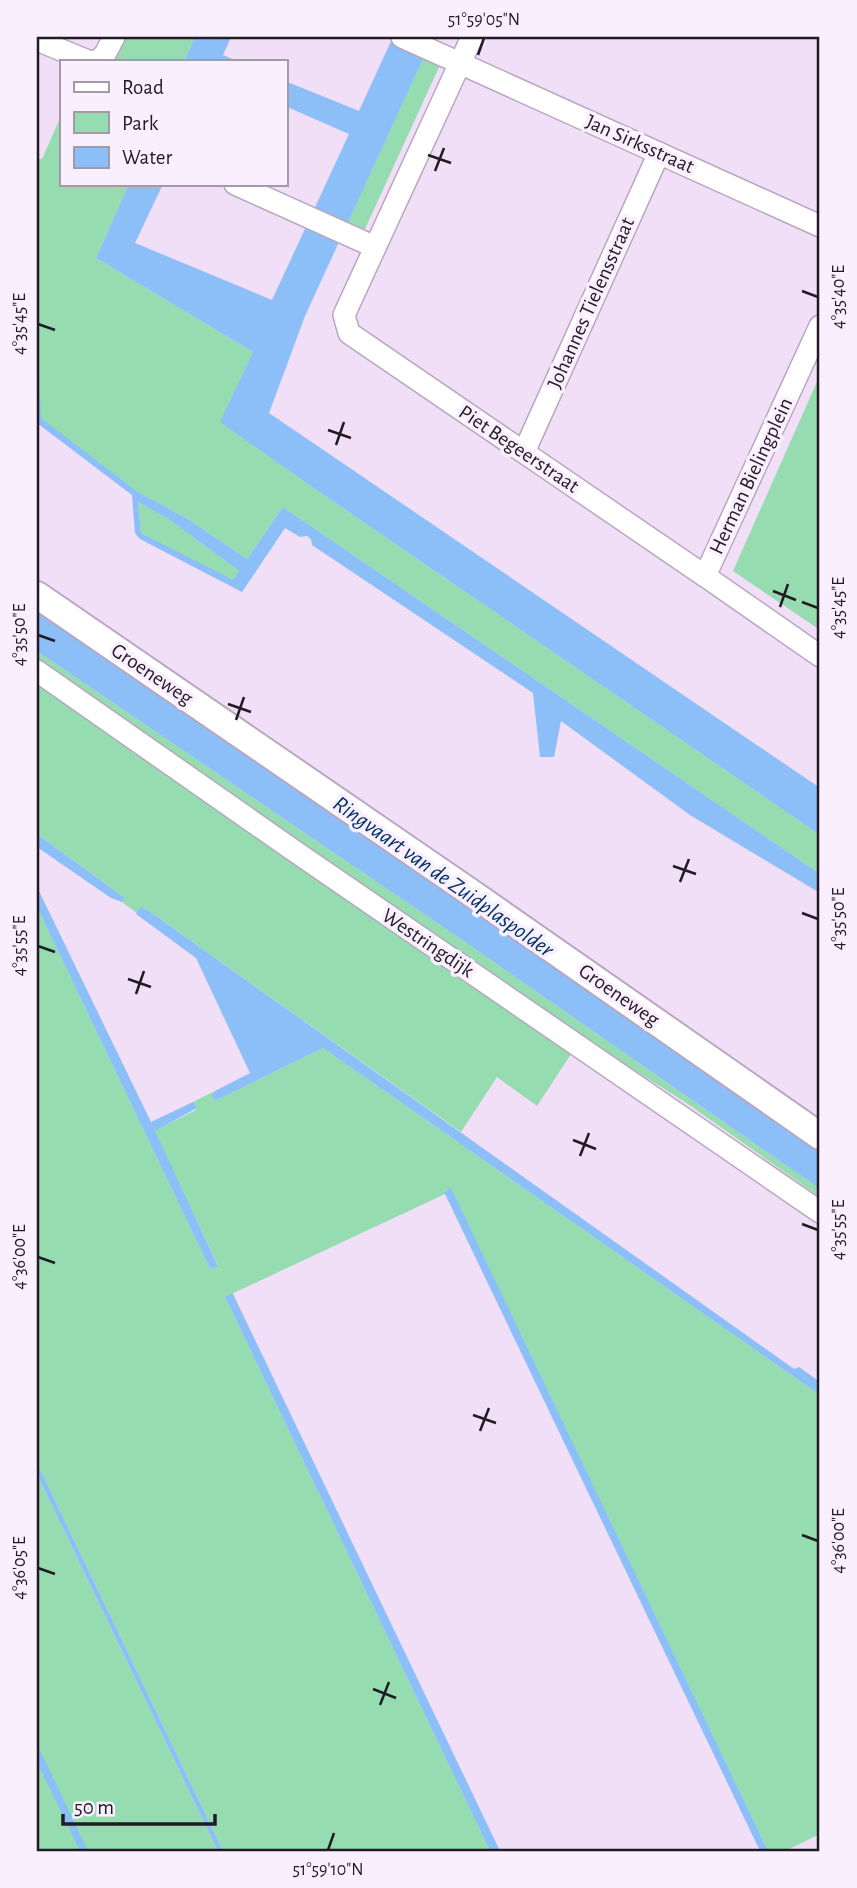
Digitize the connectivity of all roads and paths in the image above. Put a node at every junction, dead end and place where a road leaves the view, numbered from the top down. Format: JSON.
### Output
{"nodes":[{"id":1,"x":114,"y":37,"type":"edge"},
{"id":2,"x":402,"y":37,"type":"edge"},
{"id":3,"x":472,"y":37,"type":"edge"},
{"id":4,"x":37,"y":40,"type":"edge"},
{"id":5,"x":86,"y":60,"type":"edge"},
{"id":6,"x":97,"y":60,"type":"edge"},
{"id":7,"x":460,"y":63,"type":"junction"},
{"id":8,"x":659,"y":153,"type":"junction"},
{"id":9,"x":239,"y":186,"type":"edge"},
{"id":10,"x":820,"y":226,"type":"edge"},
{"id":11,"x":375,"y":247,"type":"junction"},
{"id":12,"x":820,"y":326,"type":"edge"},
{"id":13,"x":524,"y":452,"type":"junction"},
{"id":14,"x":705,"y":576,"type":"junction"},
{"id":15,"x":37,"y":595,"type":"edge"},
{"id":16,"x":820,"y":656,"type":"edge"},
{"id":17,"x":37,"y":671,"type":"edge"},
{"id":18,"x":820,"y":1136,"type":"edge"},
{"id":19,"x":820,"y":1212,"type":"edge"}],
"edges":[{"from":1,"to":6,"type":"street"},
{"from":2,"to":7,"type":"street","name":"Jan Sirksstraat"},
{"from":3,"to":7,"type":"street"},
{"from":4,"to":5,"type":"street"},
{"from":7,"to":8,"type":"street","name":"Jan Sirksstraat"},
{"from":7,"to":11,"type":"street"},
{"from":8,"to":10,"type":"street","name":"Jan Sirksstraat"},
{"from":8,"to":13,"type":"street","name":"Johannes Tielensstraat"},
{"from":9,"to":11,"type":"street"},
{"from":11,"to":13,"type":"street","name":"Piet Begeerstraat"},
{"from":12,"to":14,"type":"street","name":"Herman Bielingplein"},
{"from":13,"to":14,"type":"street","name":"Piet Begeerstraat"},
{"from":14,"to":16,"type":"street","name":"Herman Bielingplein"},
{"from":15,"to":18,"type":"street","name":"Groeneweg"},
{"from":17,"to":19,"type":"street","name":"Westringdijk"}]}
